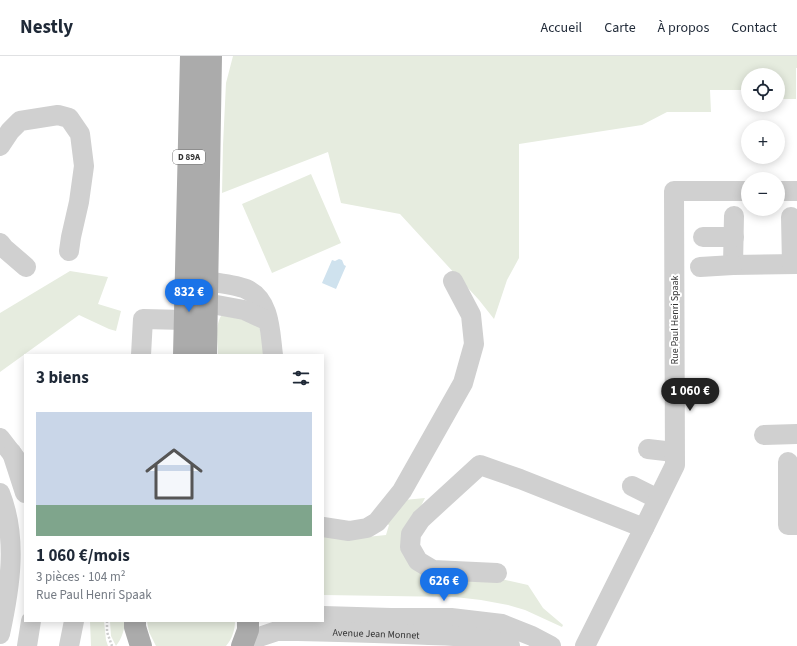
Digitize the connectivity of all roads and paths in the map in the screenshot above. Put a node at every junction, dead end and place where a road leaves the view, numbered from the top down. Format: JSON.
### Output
{"nodes":[{"id":1,"x":192,"y":56,"type":"edge"},
{"id":2,"x":211,"y":56,"type":"edge"},
{"id":3,"x":220,"y":56,"type":"edge"},
{"id":4,"x":211,"y":79,"type":"junction"},
{"id":5,"x":0,"y":146,"type":"edge"},
{"id":6,"x":741,"y":191,"type":"edge"},
{"id":7,"x":785,"y":191,"type":"edge"},
{"id":8,"x":797,"y":191,"type":"edge"},
{"id":9,"x":734,"y":216,"type":"dead end"},
{"id":10,"x":791,"y":217,"type":"dead end"},
{"id":11,"x":702,"y":237,"type":"dead end"},
{"id":12,"x":734,"y":237,"type":"junction"},
{"id":13,"x":0,"y":242,"type":"edge"},
{"id":14,"x":69,"y":251,"type":"dead end"},
{"id":15,"x":794,"y":264,"type":"edge"},
{"id":16,"x":733,"y":266,"type":"junction"},
{"id":17,"x":26,"y":267,"type":"dead end"},
{"id":18,"x":700,"y":267,"type":"dead end"},
{"id":19,"x":453,"y":280,"type":"dead end"},
{"id":20,"x":207,"y":281,"type":"junction"},
{"id":21,"x":186,"y":294,"type":"junction"},
{"id":22,"x":206,"y":303,"type":"junction"},
{"id":23,"x":185,"y":320,"type":"junction"},
{"id":24,"x":268,"y":321,"type":"junction"},
{"id":25,"x":141,"y":354,"type":"edge"},
{"id":26,"x":184,"y":354,"type":"edge"},
{"id":27,"x":206,"y":354,"type":"edge"},
{"id":28,"x":273,"y":354,"type":"edge"},
{"id":29,"x":797,"y":434,"type":"edge"},
{"id":30,"x":764,"y":435,"type":"dead end"},
{"id":31,"x":0,"y":438,"type":"edge"},
{"id":32,"x":648,"y":449,"type":"dead end"},
{"id":33,"x":674,"y":452,"type":"junction"},
{"id":34,"x":12,"y":453,"type":"junction"},
{"id":35,"x":788,"y":462,"type":"dead end"},
{"id":36,"x":24,"y":469,"type":"edge"},
{"id":37,"x":632,"y":486,"type":"dead end"},
{"id":38,"x":24,"y":490,"type":"edge"},
{"id":39,"x":0,"y":493,"type":"edge"},
{"id":40,"x":658,"y":499,"type":"junction"},
{"id":41,"x":797,"y":525,"type":"edge"},
{"id":42,"x":324,"y":527,"type":"edge"},
{"id":43,"x":644,"y":528,"type":"junction"},
{"id":44,"x":497,"y":573,"type":"dead end"},
{"id":45,"x":324,"y":616,"type":"edge"},
{"id":46,"x":31,"y":622,"type":"edge"},
{"id":47,"x":74,"y":622,"type":"edge"},
{"id":48,"x":107,"y":622,"type":"edge"},
{"id":49,"x":248,"y":622,"type":"edge"},
{"id":50,"x":137,"y":631,"type":"edge"},
{"id":51,"x":368,"y":632,"type":"edge"},
{"id":52,"x":0,"y":634,"type":"edge"},
{"id":53,"x":243,"y":644,"type":"edge"},
{"id":54,"x":27,"y":646,"type":"edge"},
{"id":55,"x":69,"y":646,"type":"edge"},
{"id":56,"x":112,"y":646,"type":"edge"},
{"id":57,"x":124,"y":646,"type":"edge"},
{"id":58,"x":510,"y":646,"type":"edge"},
{"id":59,"x":550,"y":646,"type":"edge"},
{"id":60,"x":585,"y":646,"type":"edge"}],
"edges":[{"from":1,"to":21,"type":"main road","number":"D 89A"},
{"from":2,"to":4,"type":"main road","number":"D 89A"},
{"from":3,"to":4,"type":"main road"},
{"from":4,"to":20,"type":"main road","number":"D 89A"},
{"from":5,"to":14,"type":"street"},
{"from":6,"to":33,"type":"street","name":"Rue Paul Henri Spaak"},
{"from":7,"to":8,"type":"street"},
{"from":9,"to":12,"type":"street"},
{"from":10,"to":15,"type":"street"},
{"from":11,"to":12,"type":"street"},
{"from":12,"to":16,"type":"street"},
{"from":13,"to":17,"type":"street"},
{"from":15,"to":16,"type":"street"},
{"from":16,"to":18,"type":"street"},
{"from":19,"to":42,"type":"street"},
{"from":20,"to":22,"type":"main road","number":"D 89A"},
{"from":20,"to":24,"type":"street"},
{"from":21,"to":22,"type":"street"},
{"from":21,"to":23,"type":"main road","number":"D 89A"},
{"from":22,"to":24,"type":"street"},
{"from":22,"to":27,"type":"main road","number":"D 89A"},
{"from":23,"to":25,"type":"street"},
{"from":23,"to":26,"type":"main road","number":"D 89A"},
{"from":24,"to":28,"type":"street"},
{"from":29,"to":30,"type":"street"},
{"from":31,"to":34,"type":"street"},
{"from":32,"to":33,"type":"street"},
{"from":33,"to":40,"type":"street","name":"Rue Paul Henri Spaak"},
{"from":34,"to":36,"type":"street"},
{"from":34,"to":38,"type":"street"},
{"from":35,"to":41,"type":"street"},
{"from":37,"to":40,"type":"street"},
{"from":39,"to":52,"type":"street"},
{"from":40,"to":43,"type":"street","name":"Rue Paul Henri Spaak"},
{"from":43,"to":44,"type":"street"},
{"from":43,"to":60,"type":"street","name":"Rue Paul Henri Spaak"},
{"from":45,"to":51,"type":"street","name":"Avenue Jean Monnet"},
{"from":46,"to":54,"type":"street"},
{"from":47,"to":55,"type":"street"},
{"from":48,"to":56,"type":"path"},
{"from":49,"to":53,"type":"main road"},
{"from":50,"to":57,"type":"main road"},
{"from":51,"to":53,"type":"street","name":"Avenue Jean Monnet"},
{"from":51,"to":58,"type":"street","name":"Avenue Jean Monnet"},
{"from":51,"to":59,"type":"street","name":"Avenue Jean Monnet"}]}
